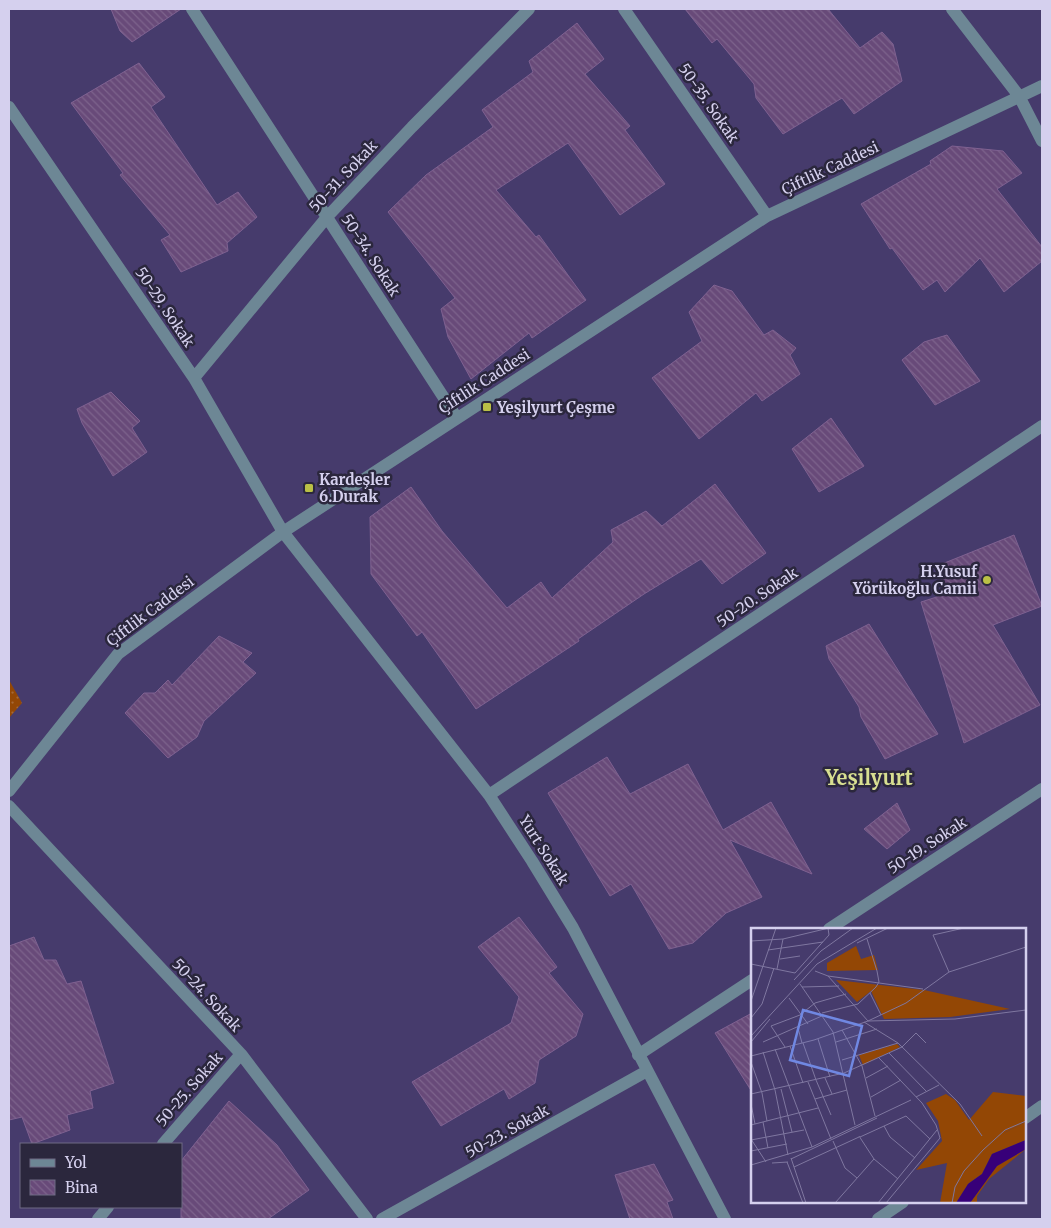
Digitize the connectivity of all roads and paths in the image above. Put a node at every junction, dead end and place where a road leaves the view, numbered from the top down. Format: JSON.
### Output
{"nodes":[{"id":1,"x":192,"y":9,"type":"edge"},
{"id":2,"x":530,"y":9,"type":"edge"},
{"id":3,"x":624,"y":9,"type":"edge"},
{"id":4,"x":952,"y":9,"type":"edge"},
{"id":5,"x":1042,"y":86,"type":"edge"},
{"id":6,"x":1019,"y":96,"type":"junction"},
{"id":7,"x":9,"y":107,"type":"edge"},
{"id":8,"x":1042,"y":141,"type":"edge"},
{"id":9,"x":768,"y":216,"type":"junction"},
{"id":10,"x":327,"y":217,"type":"junction"},
{"id":11,"x":194,"y":378,"type":"junction"},
{"id":12,"x":457,"y":418,"type":"junction"},
{"id":13,"x":1042,"y":426,"type":"edge"},
{"id":14,"x":283,"y":532,"type":"junction"},
{"id":15,"x":1042,"y":789,"type":"edge"},
{"id":16,"x":9,"y":791,"type":"edge"},
{"id":17,"x":489,"y":795,"type":"junction"},
{"id":18,"x":9,"y":806,"type":"edge"},
{"id":19,"x":831,"y":928,"type":"edge"},
{"id":20,"x":751,"y":981,"type":"edge"},
{"id":21,"x":241,"y":1054,"type":"junction"},
{"id":22,"x":638,"y":1055,"type":"junction"},
{"id":23,"x":647,"y":1071,"type":"junction"},
{"id":24,"x":1042,"y":1106,"type":"edge"},
{"id":25,"x":1026,"y":1117,"type":"edge"},
{"id":26,"x":164,"y":1143,"type":"edge"},
{"id":27,"x":902,"y":1203,"type":"edge"},
{"id":28,"x":107,"y":1208,"type":"edge"},
{"id":29,"x":98,"y":1219,"type":"edge"},
{"id":30,"x":367,"y":1219,"type":"edge"},
{"id":31,"x":382,"y":1219,"type":"edge"},
{"id":32,"x":725,"y":1219,"type":"edge"},
{"id":33,"x":878,"y":1219,"type":"edge"}],
"edges":[{"from":1,"to":10,"type":"street","name":"50-34. Sokak"},
{"from":2,"to":10,"type":"street","name":"50-31. Sokak"},
{"from":3,"to":9,"type":"street","name":"50-35. Sokak"},
{"from":4,"to":6,"type":"street"},
{"from":5,"to":6,"type":"street","name":"Çiftlik Caddesi"},
{"from":6,"to":8,"type":"street"},
{"from":6,"to":9,"type":"street","name":"Çiftlik Caddesi"},
{"from":7,"to":11,"type":"street","name":"50-29. Sokak"},
{"from":9,"to":12,"type":"street","name":"Çiftlik Caddesi"},
{"from":10,"to":11,"type":"street","name":"50-31. Sokak"},
{"from":10,"to":12,"type":"street","name":"50-34. Sokak"},
{"from":11,"to":14,"type":"street","name":"50-29. Sokak"},
{"from":12,"to":14,"type":"street","name":"Çiftlik Caddesi"},
{"from":13,"to":17,"type":"street","name":"50-20. Sokak"},
{"from":14,"to":16,"type":"street","name":"Çiftlik Caddesi"},
{"from":14,"to":17,"type":"street","name":"Yurt Sokak"},
{"from":15,"to":19,"type":"street","name":"50-19. Sokak"},
{"from":17,"to":22,"type":"street","name":"Yurt Sokak"},
{"from":18,"to":21,"type":"street","name":"50-24. Sokak"},
{"from":20,"to":22,"type":"street"},
{"from":21,"to":26,"type":"street","name":"50-25. Sokak"},
{"from":21,"to":30,"type":"street","name":"50-24. Sokak"},
{"from":22,"to":23,"type":"street","name":"Yurt Sokak"},
{"from":23,"to":31,"type":"street","name":"50-23. Sokak"},
{"from":23,"to":32,"type":"street","name":"Yurt Sokak"},
{"from":24,"to":25,"type":"street"},
{"from":27,"to":33,"type":"street"},
{"from":28,"to":29,"type":"street"}]}
